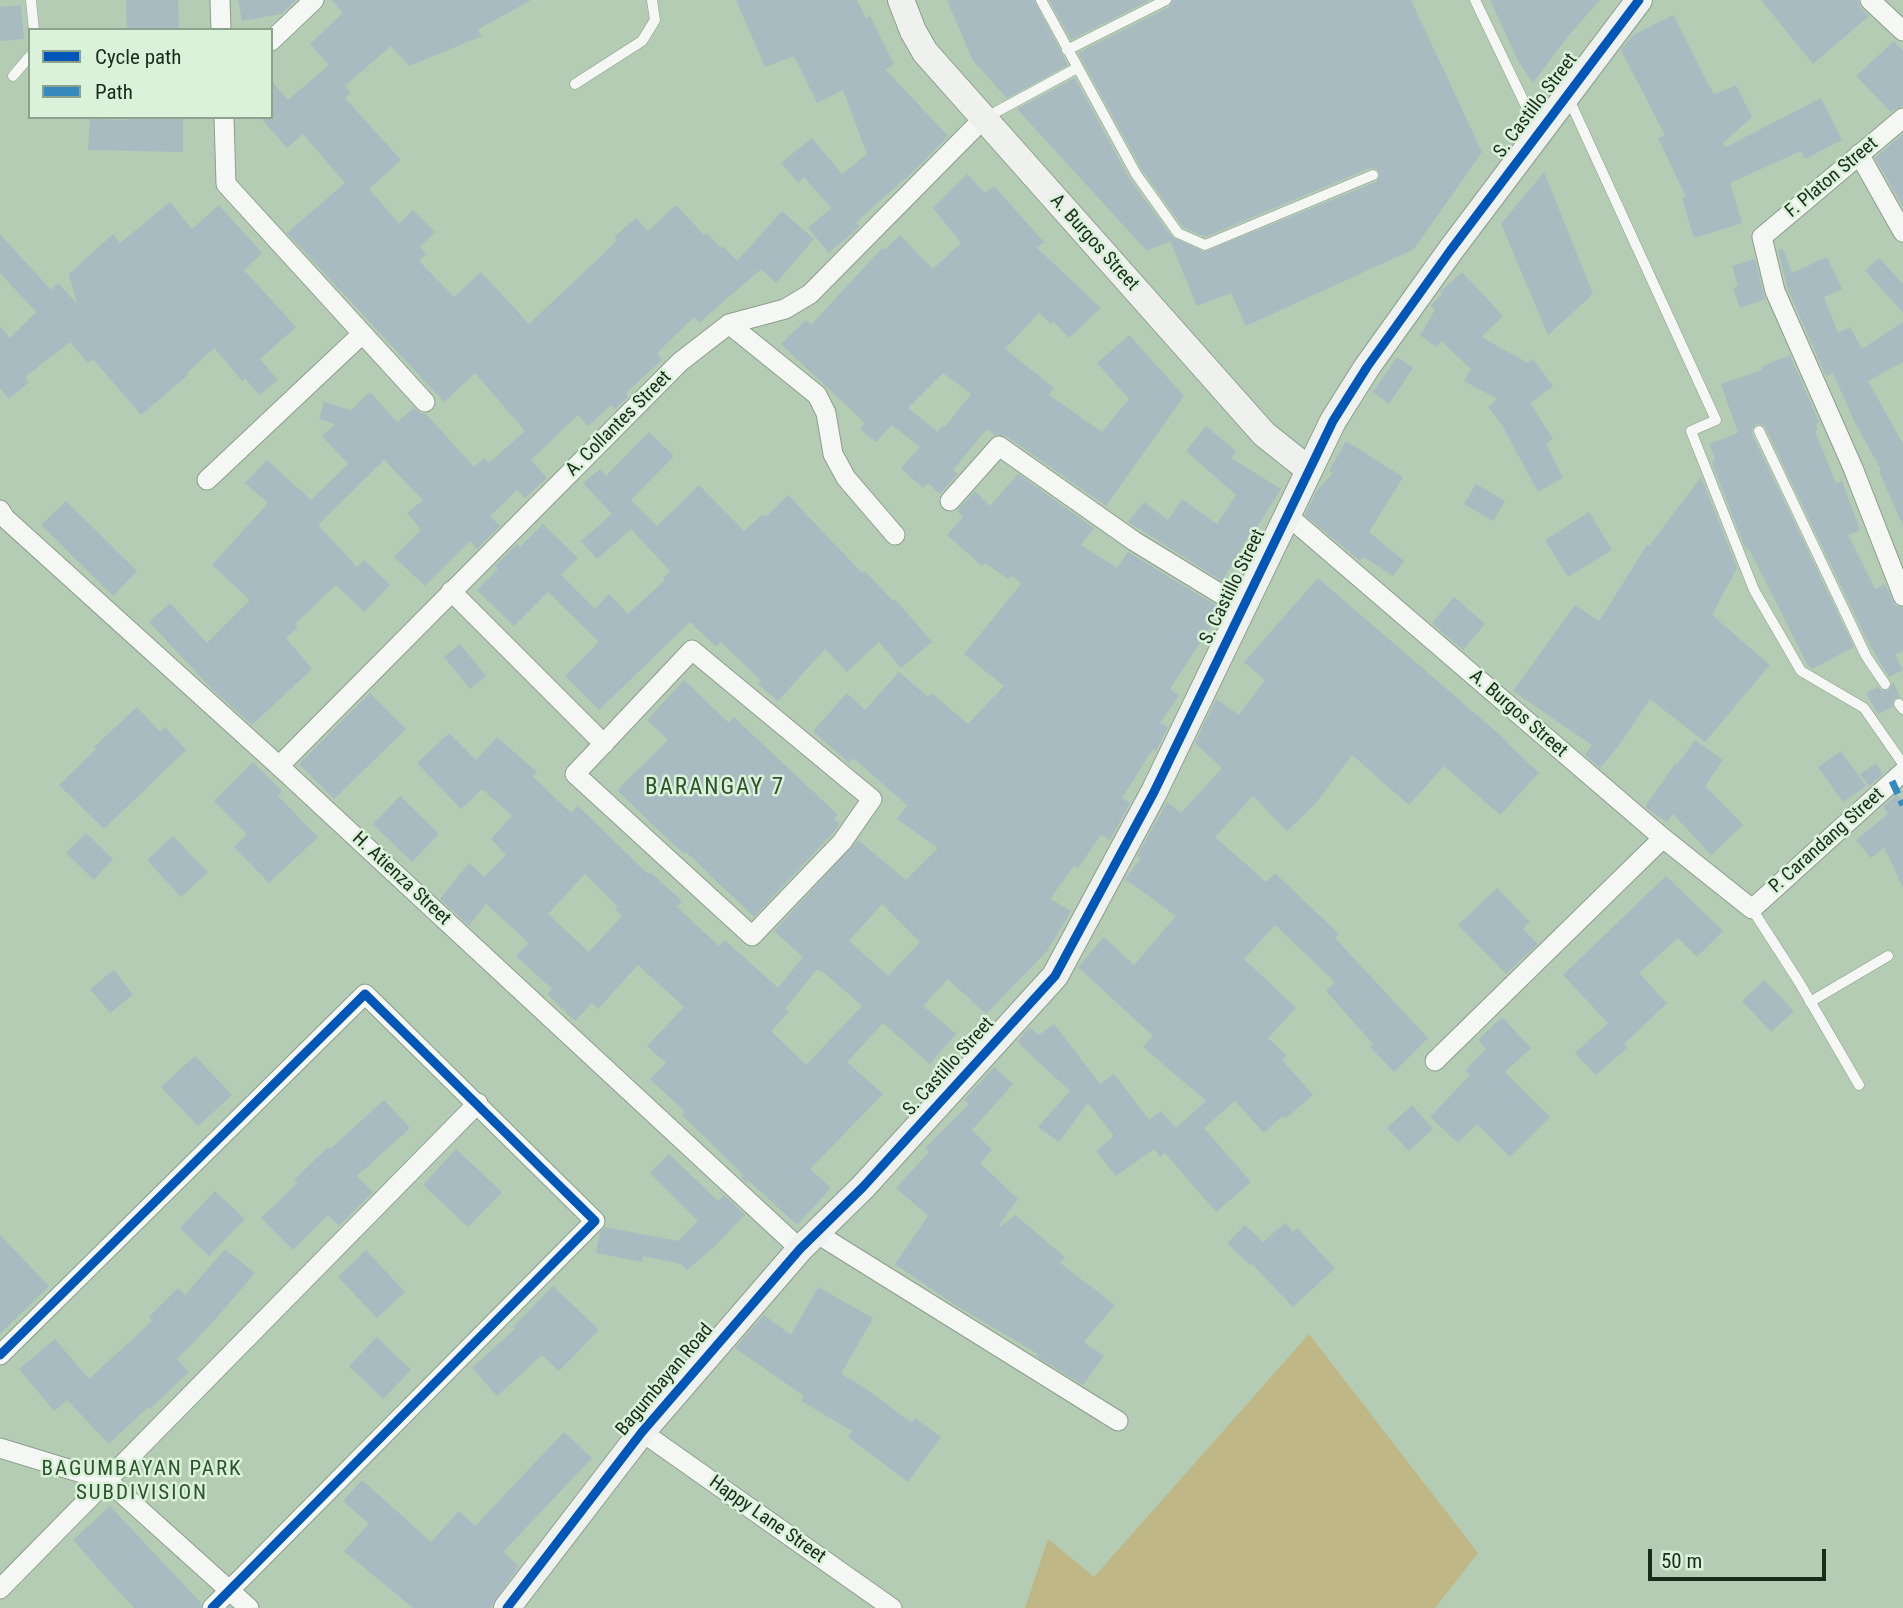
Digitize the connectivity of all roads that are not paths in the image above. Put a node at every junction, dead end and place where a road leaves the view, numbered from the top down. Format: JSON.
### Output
{"nodes":[{"id":1,"x":30,"y":0,"type":"edge"},
{"id":2,"x":220,"y":0,"type":"edge"},
{"id":3,"x":314,"y":0,"type":"edge"},
{"id":4,"x":652,"y":0,"type":"edge"},
{"id":5,"x":901,"y":0,"type":"edge"},
{"id":6,"x":1041,"y":0,"type":"edge"},
{"id":7,"x":1166,"y":0,"type":"edge"},
{"id":8,"x":1475,"y":0,"type":"edge"},
{"id":9,"x":1639,"y":0,"type":"edge"},
{"id":10,"x":1870,"y":0,"type":"edge"},
{"id":11,"x":34,"y":28,"type":"edge"},
{"id":12,"x":221,"y":28,"type":"edge"},
{"id":13,"x":1903,"y":31,"type":"edge"},
{"id":14,"x":273,"y":39,"type":"edge"},
{"id":15,"x":1068,"y":50,"type":"junction"},
{"id":16,"x":28,"y":58,"type":"edge"},
{"id":17,"x":1077,"y":68,"type":"junction"},
{"id":18,"x":13,"y":76,"type":"dead end"},
{"id":19,"x":575,"y":84,"type":"dead end"},
{"id":20,"x":1567,"y":93,"type":"junction"},
{"id":21,"x":1903,"y":118,"type":"edge"},
{"id":22,"x":224,"y":119,"type":"edge"},
{"id":23,"x":983,"y":119,"type":"junction"},
{"id":24,"x":1538,"y":131,"type":"junction"},
{"id":25,"x":1859,"y":154,"type":"junction"},
{"id":26,"x":1373,"y":175,"type":"dead end"},
{"id":27,"x":1903,"y":232,"type":"edge"},
{"id":28,"x":729,"y":324,"type":"junction"},
{"id":29,"x":362,"y":334,"type":"junction"},
{"id":30,"x":425,"y":402,"type":"dead end"},
{"id":31,"x":1759,"y":431,"type":"dead end"},
{"id":32,"x":1308,"y":470,"type":"junction"},
{"id":33,"x":207,"y":480,"type":"dead end"},
{"id":34,"x":950,"y":501,"type":"dead end"},
{"id":35,"x":0,"y":510,"type":"edge"},
{"id":36,"x":1287,"y":515,"type":"junction"},
{"id":37,"x":895,"y":535,"type":"dead end"},
{"id":38,"x":451,"y":591,"type":"junction"},
{"id":39,"x":1903,"y":596,"type":"edge"},
{"id":40,"x":1242,"y":607,"type":"junction"},
{"id":41,"x":1885,"y":684,"type":"dead end"},
{"id":42,"x":604,"y":744,"type":"junction"},
{"id":43,"x":1903,"y":764,"type":"edge"},
{"id":44,"x":279,"y":766,"type":"junction"},
{"id":45,"x":1903,"y":772,"type":"edge"},
{"id":46,"x":1663,"y":838,"type":"junction"},
{"id":47,"x":1752,"y":909,"type":"junction"},
{"id":48,"x":1888,"y":956,"type":"dead end"},
{"id":49,"x":1810,"y":1002,"type":"junction"},
{"id":50,"x":1435,"y":1061,"type":"dead end"},
{"id":51,"x":1859,"y":1085,"type":"dead end"},
{"id":52,"x":478,"y":1103,"type":"junction"},
{"id":53,"x":863,"y":1186,"type":"joint"},
{"id":54,"x":808,"y":1241,"type":"junction"},
{"id":55,"x":0,"y":1355,"type":"edge"},
{"id":56,"x":1118,"y":1421,"type":"dead end"},
{"id":57,"x":642,"y":1432,"type":"junction"},
{"id":58,"x":0,"y":1448,"type":"edge"},
{"id":59,"x":108,"y":1481,"type":"junction"},
{"id":60,"x":0,"y":1589,"type":"edge"},
{"id":61,"x":229,"y":1591,"type":"junction"},
{"id":62,"x":212,"y":1608,"type":"edge"},
{"id":63,"x":248,"y":1608,"type":"edge"},
{"id":64,"x":507,"y":1608,"type":"edge"},
{"id":65,"x":892,"y":1608,"type":"edge"}],
"edges":[{"from":1,"to":11,"type":"lane"},
{"from":2,"to":12,"type":"street"},
{"from":3,"to":14,"type":"street"},
{"from":4,"to":19,"type":"lane"},
{"from":5,"to":23,"type":"street","name":"A. Burgos Street"},
{"from":6,"to":15,"type":"lane"},
{"from":7,"to":15,"type":"lane"},
{"from":8,"to":24,"type":"lane"},
{"from":9,"to":20,"type":"street","name":"S. Castillo Street"},
{"from":10,"to":13,"type":"street"},
{"from":15,"to":17,"type":"lane"},
{"from":16,"to":18,"type":"lane"},
{"from":17,"to":23,"type":"lane"},
{"from":17,"to":26,"type":"lane"},
{"from":20,"to":24,"type":"street","name":"S. Castillo Street"},
{"from":20,"to":43,"type":"lane"},
{"from":21,"to":25,"type":"street","name":"F. Platon Street"},
{"from":22,"to":29,"type":"street"},
{"from":23,"to":28,"type":"street","name":"A. Collantes Street"},
{"from":23,"to":32,"type":"street","name":"A. Burgos Street"},
{"from":24,"to":32,"type":"street","name":"S. Castillo Street"},
{"from":25,"to":27,"type":"street"},
{"from":25,"to":39,"type":"street","name":"F. Platon Street"},
{"from":28,"to":37,"type":"street"},
{"from":28,"to":38,"type":"street","name":"A. Collantes Street"},
{"from":29,"to":30,"type":"street"},
{"from":29,"to":33,"type":"street"},
{"from":31,"to":41,"type":"lane"},
{"from":32,"to":36,"type":"street","name":"S. Castillo Street"},
{"from":34,"to":40,"type":"street"},
{"from":35,"to":44,"type":"street","name":"H. Atienza Street"},
{"from":36,"to":40,"type":"street","name":"S. Castillo Street"},
{"from":36,"to":46,"type":"street","name":"A. Burgos Street"},
{"from":38,"to":42,"type":"street"},
{"from":38,"to":44,"type":"street","name":"A. Collantes Street"},
{"from":40,"to":53,"type":"street","name":"S. Castillo Street"},
{"from":42,"to":42,"type":"street"},
{"from":44,"to":54,"type":"street","name":"H. Atienza Street"},
{"from":45,"to":47,"type":"street","name":"P. Carandang Street"},
{"from":46,"to":47,"type":"street","name":"A. Burgos Street"},
{"from":46,"to":50,"type":"street"},
{"from":47,"to":49,"type":"lane"},
{"from":48,"to":49,"type":"lane"},
{"from":49,"to":51,"type":"lane"},
{"from":52,"to":55,"type":"street"},
{"from":52,"to":59,"type":"street"},
{"from":52,"to":61,"type":"street"},
{"from":53,"to":54,"type":"street","name":"Bagumbayan Road"},
{"from":54,"to":56,"type":"street","name":"H. Atienza Street"},
{"from":54,"to":57,"type":"street","name":"Bagumbayan Road"},
{"from":57,"to":64,"type":"street","name":"Bagumbayan Road"},
{"from":57,"to":65,"type":"street","name":"Happy Lane Street"},
{"from":58,"to":59,"type":"street"},
{"from":59,"to":60,"type":"street"},
{"from":59,"to":61,"type":"street"},
{"from":61,"to":62,"type":"street"},
{"from":61,"to":63,"type":"street"}]}
